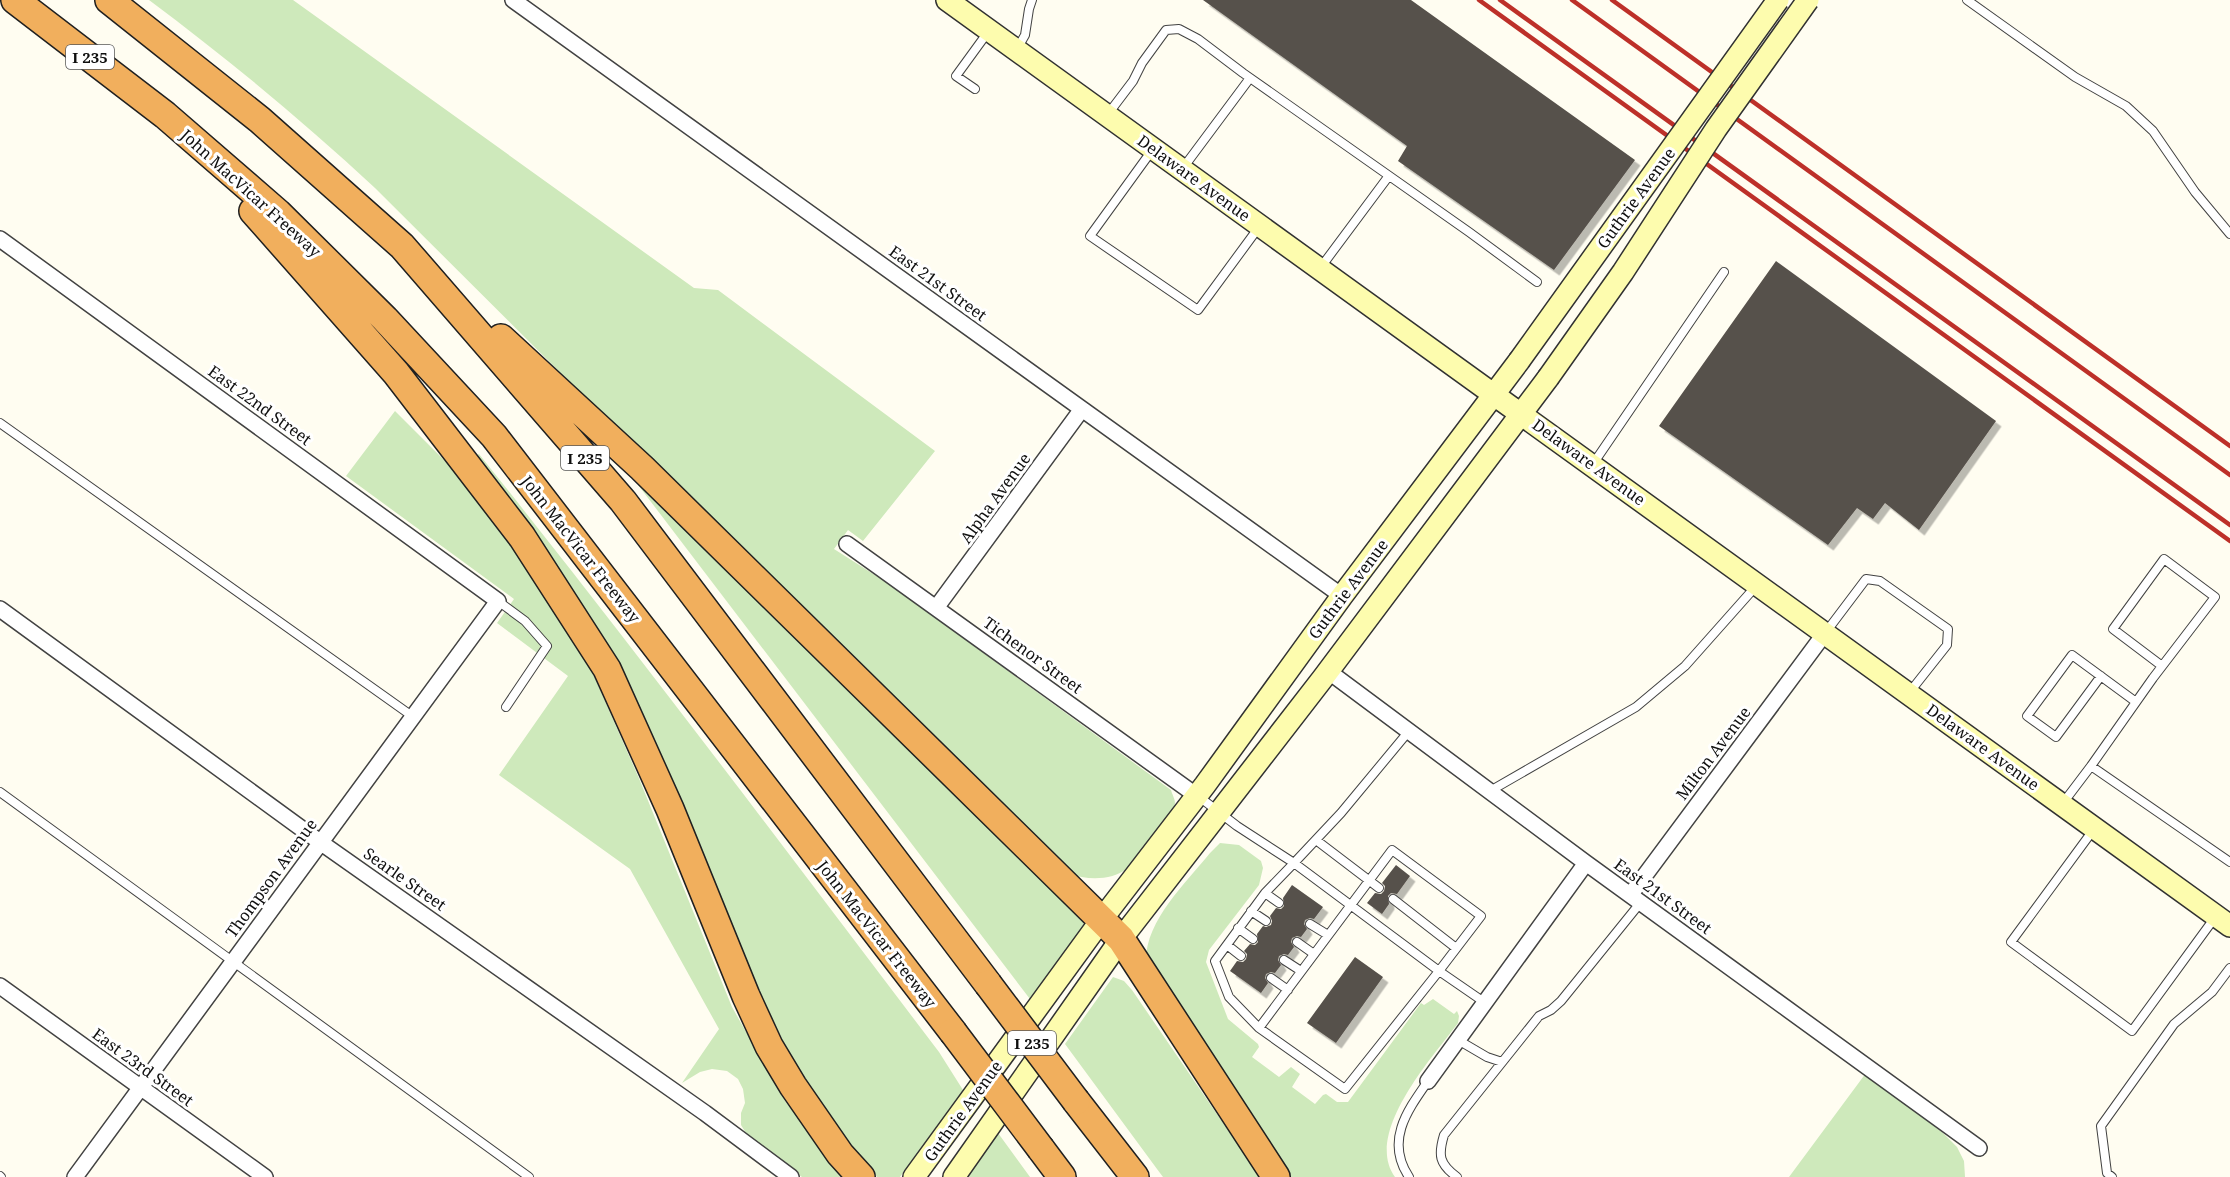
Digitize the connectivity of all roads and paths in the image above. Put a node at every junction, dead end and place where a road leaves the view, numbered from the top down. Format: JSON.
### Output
{"nodes":[{"id":1,"x":15,"y":0,"type":"edge"},
{"id":2,"x":109,"y":0,"type":"edge"},
{"id":3,"x":513,"y":0,"type":"edge"},
{"id":4,"x":946,"y":0,"type":"edge"},
{"id":5,"x":1032,"y":0,"type":"edge"},
{"id":6,"x":1778,"y":0,"type":"edge"},
{"id":7,"x":1808,"y":0,"type":"edge"},
{"id":8,"x":1967,"y":0,"type":"edge"},
{"id":9,"x":989,"y":31,"type":"junction"},
{"id":10,"x":1017,"y":50,"type":"junction"},
{"id":11,"x":1250,"y":78,"type":"junction"},
{"id":12,"x":975,"y":89,"type":"dead end"},
{"id":13,"x":165,"y":115,"type":"junction"},
{"id":14,"x":1107,"y":116,"type":"junction"},
{"id":15,"x":1153,"y":148,"type":"junction"},
{"id":16,"x":1182,"y":170,"type":"junction"},
{"id":17,"x":1388,"y":177,"type":"junction"},
{"id":18,"x":1260,"y":225,"type":"junction"},
{"id":19,"x":2230,"y":234,"type":"edge"},
{"id":20,"x":0,"y":239,"type":"edge"},
{"id":21,"x":402,"y":246,"type":"junction"},
{"id":22,"x":1320,"y":269,"type":"junction"},
{"id":23,"x":1724,"y":272,"type":"dead end"},
{"id":24,"x":1537,"y":282,"type":"dead end"},
{"id":25,"x":1494,"y":394,"type":"junction"},
{"id":26,"x":1082,"y":409,"type":"junction"},
{"id":27,"x":1522,"y":414,"type":"junction"},
{"id":28,"x":0,"y":423,"type":"edge"},
{"id":29,"x":1592,"y":465,"type":"junction"},
{"id":30,"x":847,"y":544,"type":"dead end"},
{"id":31,"x":1757,"y":584,"type":"junction"},
{"id":32,"x":1342,"y":596,"type":"junction"},
{"id":33,"x":498,"y":601,"type":"junction"},
{"id":34,"x":936,"y":608,"type":"junction"},
{"id":35,"x":0,"y":609,"type":"edge"},
{"id":36,"x":1825,"y":633,"type":"junction"},
{"id":37,"x":2162,"y":666,"type":"junction"},
{"id":38,"x":1328,"y":671,"type":"junction"},
{"id":39,"x":2101,"y":675,"type":"junction"},
{"id":40,"x":1908,"y":693,"type":"junction"},
{"id":41,"x":2136,"y":702,"type":"junction"},
{"id":42,"x":506,"y":707,"type":"dead end"},
{"id":43,"x":412,"y":716,"type":"junction"},
{"id":44,"x":1409,"y":731,"type":"junction"},
{"id":45,"x":2091,"y":766,"type":"junction"},
{"id":46,"x":1490,"y":791,"type":"junction"},
{"id":47,"x":0,"y":792,"type":"edge"},
{"id":48,"x":1197,"y":796,"type":"junction"},
{"id":49,"x":2063,"y":805,"type":"junction"},
{"id":50,"x":1218,"y":813,"type":"junction"},
{"id":51,"x":2095,"y":828,"type":"junction"},
{"id":52,"x":1316,"y":840,"type":"junction"},
{"id":53,"x":320,"y":842,"type":"junction"},
{"id":54,"x":2230,"y":862,"type":"edge"},
{"id":55,"x":1294,"y":863,"type":"junction"},
{"id":56,"x":1586,"y":863,"type":"junction"},
{"id":57,"x":1368,"y":880,"type":"junction"},
{"id":58,"x":1379,"y":888,"type":"dead end"},
{"id":59,"x":1265,"y":893,"type":"junction"},
{"id":60,"x":1636,"y":898,"type":"junction"},
{"id":61,"x":1393,"y":899,"type":"dead end"},
{"id":62,"x":1279,"y":903,"type":"dead end"},
{"id":63,"x":1349,"y":906,"type":"junction"},
{"id":64,"x":1251,"y":911,"type":"junction"},
{"id":65,"x":1102,"y":919,"type":"junction"},
{"id":66,"x":1266,"y":921,"type":"dead end"},
{"id":67,"x":2223,"y":921,"type":"edge"},
{"id":68,"x":1310,"y":924,"type":"dead end"},
{"id":69,"x":1238,"y":928,"type":"junction"},
{"id":70,"x":1328,"y":935,"type":"junction"},
{"id":71,"x":1121,"y":939,"type":"junction"},
{"id":72,"x":1253,"y":939,"type":"dead end"},
{"id":73,"x":1297,"y":942,"type":"dead end"},
{"id":74,"x":1227,"y":945,"type":"junction"},
{"id":75,"x":1456,"y":948,"type":"junction"},
{"id":76,"x":1314,"y":954,"type":"junction"},
{"id":77,"x":1241,"y":956,"type":"dead end"},
{"id":78,"x":1284,"y":960,"type":"dead end"},
{"id":79,"x":233,"y":962,"type":"junction"},
{"id":80,"x":2230,"y":968,"type":"edge"},
{"id":81,"x":1301,"y":971,"type":"junction"},
{"id":82,"x":1439,"y":971,"type":"junction"},
{"id":83,"x":1271,"y":978,"type":"dead end"},
{"id":84,"x":0,"y":986,"type":"edge"},
{"id":85,"x":1287,"y":990,"type":"junction"},
{"id":86,"x":1484,"y":1002,"type":"junction"},
{"id":87,"x":1259,"y":1028,"type":"junction"},
{"id":88,"x":1457,"y":1039,"type":"junction"},
{"id":89,"x":1502,"y":1062,"type":"junction"},
{"id":90,"x":1428,"y":1081,"type":"joint"},
{"id":91,"x":140,"y":1088,"type":"junction"},
{"id":92,"x":1979,"y":1148,"type":"dead end"},
{"id":93,"x":75,"y":1177,"type":"edge"},
{"id":94,"x":265,"y":1177,"type":"edge"},
{"id":95,"x":529,"y":1177,"type":"edge"},
{"id":96,"x":791,"y":1177,"type":"edge"},
{"id":97,"x":861,"y":1177,"type":"edge"},
{"id":98,"x":915,"y":1177,"type":"edge"},
{"id":99,"x":954,"y":1177,"type":"edge"},
{"id":100,"x":1062,"y":1177,"type":"edge"},
{"id":101,"x":1135,"y":1177,"type":"edge"},
{"id":102,"x":1276,"y":1177,"type":"edge"},
{"id":103,"x":1409,"y":1177,"type":"edge"},
{"id":104,"x":1457,"y":1177,"type":"edge"},
{"id":105,"x":2112,"y":1177,"type":"edge"}],
"edges":[{"from":1,"to":13,"type":"highway","name":"John MacVicar Freeway","number":"I 235"},
{"from":2,"to":21,"type":"highway","number":"I 235"},
{"from":3,"to":26,"type":"street","name":"East 21st Street"},
{"from":4,"to":9,"type":"main road","name":"Delaware Avenue"},
{"from":5,"to":10,"type":"lane"},
{"from":6,"to":25,"type":"main road","name":"Guthrie Avenue","bridge":true},
{"from":7,"to":27,"type":"main road","name":"Guthrie Avenue","bridge":true},
{"from":8,"to":19,"type":"lane"},
{"from":9,"to":10,"type":"main road","name":"Delaware Avenue"},
{"from":9,"to":12,"type":"lane"},
{"from":10,"to":14,"type":"main road","name":"Delaware Avenue"},
{"from":11,"to":14,"type":"lane"},
{"from":11,"to":16,"type":"lane"},
{"from":11,"to":17,"type":"lane"},
{"from":13,"to":97,"type":"highway"},
{"from":13,"to":100,"type":"highway","name":"John MacVicar Freeway","number":"I 235","bridge":true},
{"from":14,"to":15,"type":"main road","name":"Delaware Avenue"},
{"from":15,"to":16,"type":"main road","name":"Delaware Avenue"},
{"from":15,"to":18,"type":"lane"},
{"from":16,"to":18,"type":"main road","name":"Delaware Avenue"},
{"from":17,"to":22,"type":"lane"},
{"from":17,"to":24,"type":"lane"},
{"from":18,"to":22,"type":"main road","name":"Delaware Avenue"},
{"from":20,"to":33,"type":"street","name":"East 22nd Street"},
{"from":21,"to":65,"type":"highway"},
{"from":21,"to":101,"type":"highway","number":"I 235","bridge":true},
{"from":22,"to":25,"type":"main road","name":"Delaware Avenue"},
{"from":23,"to":29,"type":"lane"},
{"from":25,"to":27,"type":"main road","name":"Delaware Avenue"},
{"from":25,"to":32,"type":"main road","name":"Guthrie Avenue"},
{"from":26,"to":32,"type":"street","name":"East 21st Street"},
{"from":26,"to":34,"type":"street","name":"Alpha Avenue"},
{"from":27,"to":29,"type":"main road","name":"Delaware Avenue"},
{"from":27,"to":38,"type":"main road","name":"Guthrie Avenue"},
{"from":28,"to":43,"type":"lane"},
{"from":29,"to":31,"type":"main road","name":"Delaware Avenue"},
{"from":30,"to":34,"type":"street","name":"Tichenor Street"},
{"from":31,"to":36,"type":"main road","name":"Delaware Avenue"},
{"from":31,"to":46,"type":"lane"},
{"from":32,"to":48,"type":"main road","name":"Guthrie Avenue"},
{"from":33,"to":42,"type":"lane"},
{"from":33,"to":43,"type":"street","name":"Thompson Avenue"},
{"from":34,"to":48,"type":"street","name":"Tichenor Street"},
{"from":35,"to":53,"type":"street","name":"Searle Street"},
{"from":36,"to":40,"type":"main road","name":"Delaware Avenue"},
{"from":36,"to":40,"type":"lane"},
{"from":36,"to":60,"type":"street","name":"Milton Avenue"},
{"from":37,"to":37,"type":"lane"},
{"from":37,"to":41,"type":"lane"},
{"from":38,"to":44,"type":"street","name":"East 21st Street"},
{"from":38,"to":50,"type":"main road","name":"Guthrie Avenue"},
{"from":39,"to":39,"type":"lane"},
{"from":39,"to":41,"type":"lane"},
{"from":40,"to":49,"type":"main road","name":"Delaware Avenue"},
{"from":41,"to":45,"type":"lane"},
{"from":43,"to":53,"type":"street","name":"Thompson Avenue"},
{"from":44,"to":46,"type":"street","name":"East 21st Street"},
{"from":44,"to":52,"type":"lane"},
{"from":45,"to":49,"type":"lane"},
{"from":45,"to":54,"type":"lane"},
{"from":46,"to":56,"type":"street","name":"East 21st Street"},
{"from":47,"to":79,"type":"lane"},
{"from":48,"to":50,"type":"lane"},
{"from":48,"to":65,"type":"main road","name":"Guthrie Avenue"},
{"from":49,"to":51,"type":"main road","name":"Delaware Avenue"},
{"from":50,"to":55,"type":"lane"},
{"from":50,"to":71,"type":"main road","name":"Guthrie Avenue"},
{"from":51,"to":67,"type":"main road","name":"Delaware Avenue"},
{"from":51,"to":67,"type":"lane"},
{"from":52,"to":55,"type":"lane"},
{"from":52,"to":57,"type":"lane"},
{"from":53,"to":79,"type":"street","name":"Thompson Avenue"},
{"from":53,"to":96,"type":"street","name":"Searle Street"},
{"from":55,"to":59,"type":"lane"},
{"from":55,"to":63,"type":"lane"},
{"from":56,"to":60,"type":"street","name":"East 21st Street"},
{"from":56,"to":86,"type":"street"},
{"from":57,"to":58,"type":"lane"},
{"from":57,"to":63,"type":"lane"},
{"from":57,"to":75,"type":"lane"},
{"from":59,"to":62,"type":"lane"},
{"from":59,"to":64,"type":"lane"},
{"from":60,"to":89,"type":"lane"},
{"from":60,"to":92,"type":"street","name":"East 21st Street"},
{"from":61,"to":75,"type":"lane"},
{"from":63,"to":70,"type":"lane"},
{"from":63,"to":82,"type":"lane"},
{"from":64,"to":66,"type":"lane"},
{"from":64,"to":69,"type":"lane"},
{"from":65,"to":71,"type":"highway"},
{"from":65,"to":98,"type":"main road","name":"Guthrie Avenue"},
{"from":68,"to":70,"type":"lane"},
{"from":69,"to":72,"type":"lane"},
{"from":69,"to":74,"type":"lane"},
{"from":70,"to":76,"type":"lane"},
{"from":71,"to":99,"type":"main road","name":"Guthrie Avenue"},
{"from":71,"to":102,"type":"highway"},
{"from":73,"to":76,"type":"lane"},
{"from":74,"to":77,"type":"lane"},
{"from":74,"to":87,"type":"lane"},
{"from":75,"to":82,"type":"lane"},
{"from":76,"to":81,"type":"lane"},
{"from":78,"to":81,"type":"lane"},
{"from":79,"to":91,"type":"street","name":"Thompson Avenue"},
{"from":79,"to":95,"type":"lane"},
{"from":80,"to":105,"type":"lane"},
{"from":81,"to":85,"type":"lane"},
{"from":82,"to":86,"type":"lane"},
{"from":82,"to":87,"type":"lane"},
{"from":83,"to":85,"type":"lane"},
{"from":84,"to":91,"type":"street","name":"East 23rd Street"},
{"from":85,"to":87,"type":"lane"},
{"from":86,"to":88,"type":"street"},
{"from":88,"to":89,"type":"lane"},
{"from":88,"to":90,"type":"street"},
{"from":89,"to":104,"type":"lane"},
{"from":90,"to":103,"type":"lane"},
{"from":91,"to":93,"type":"street","name":"Thompson Avenue"},
{"from":91,"to":94,"type":"street","name":"East 23rd Street"}]}
